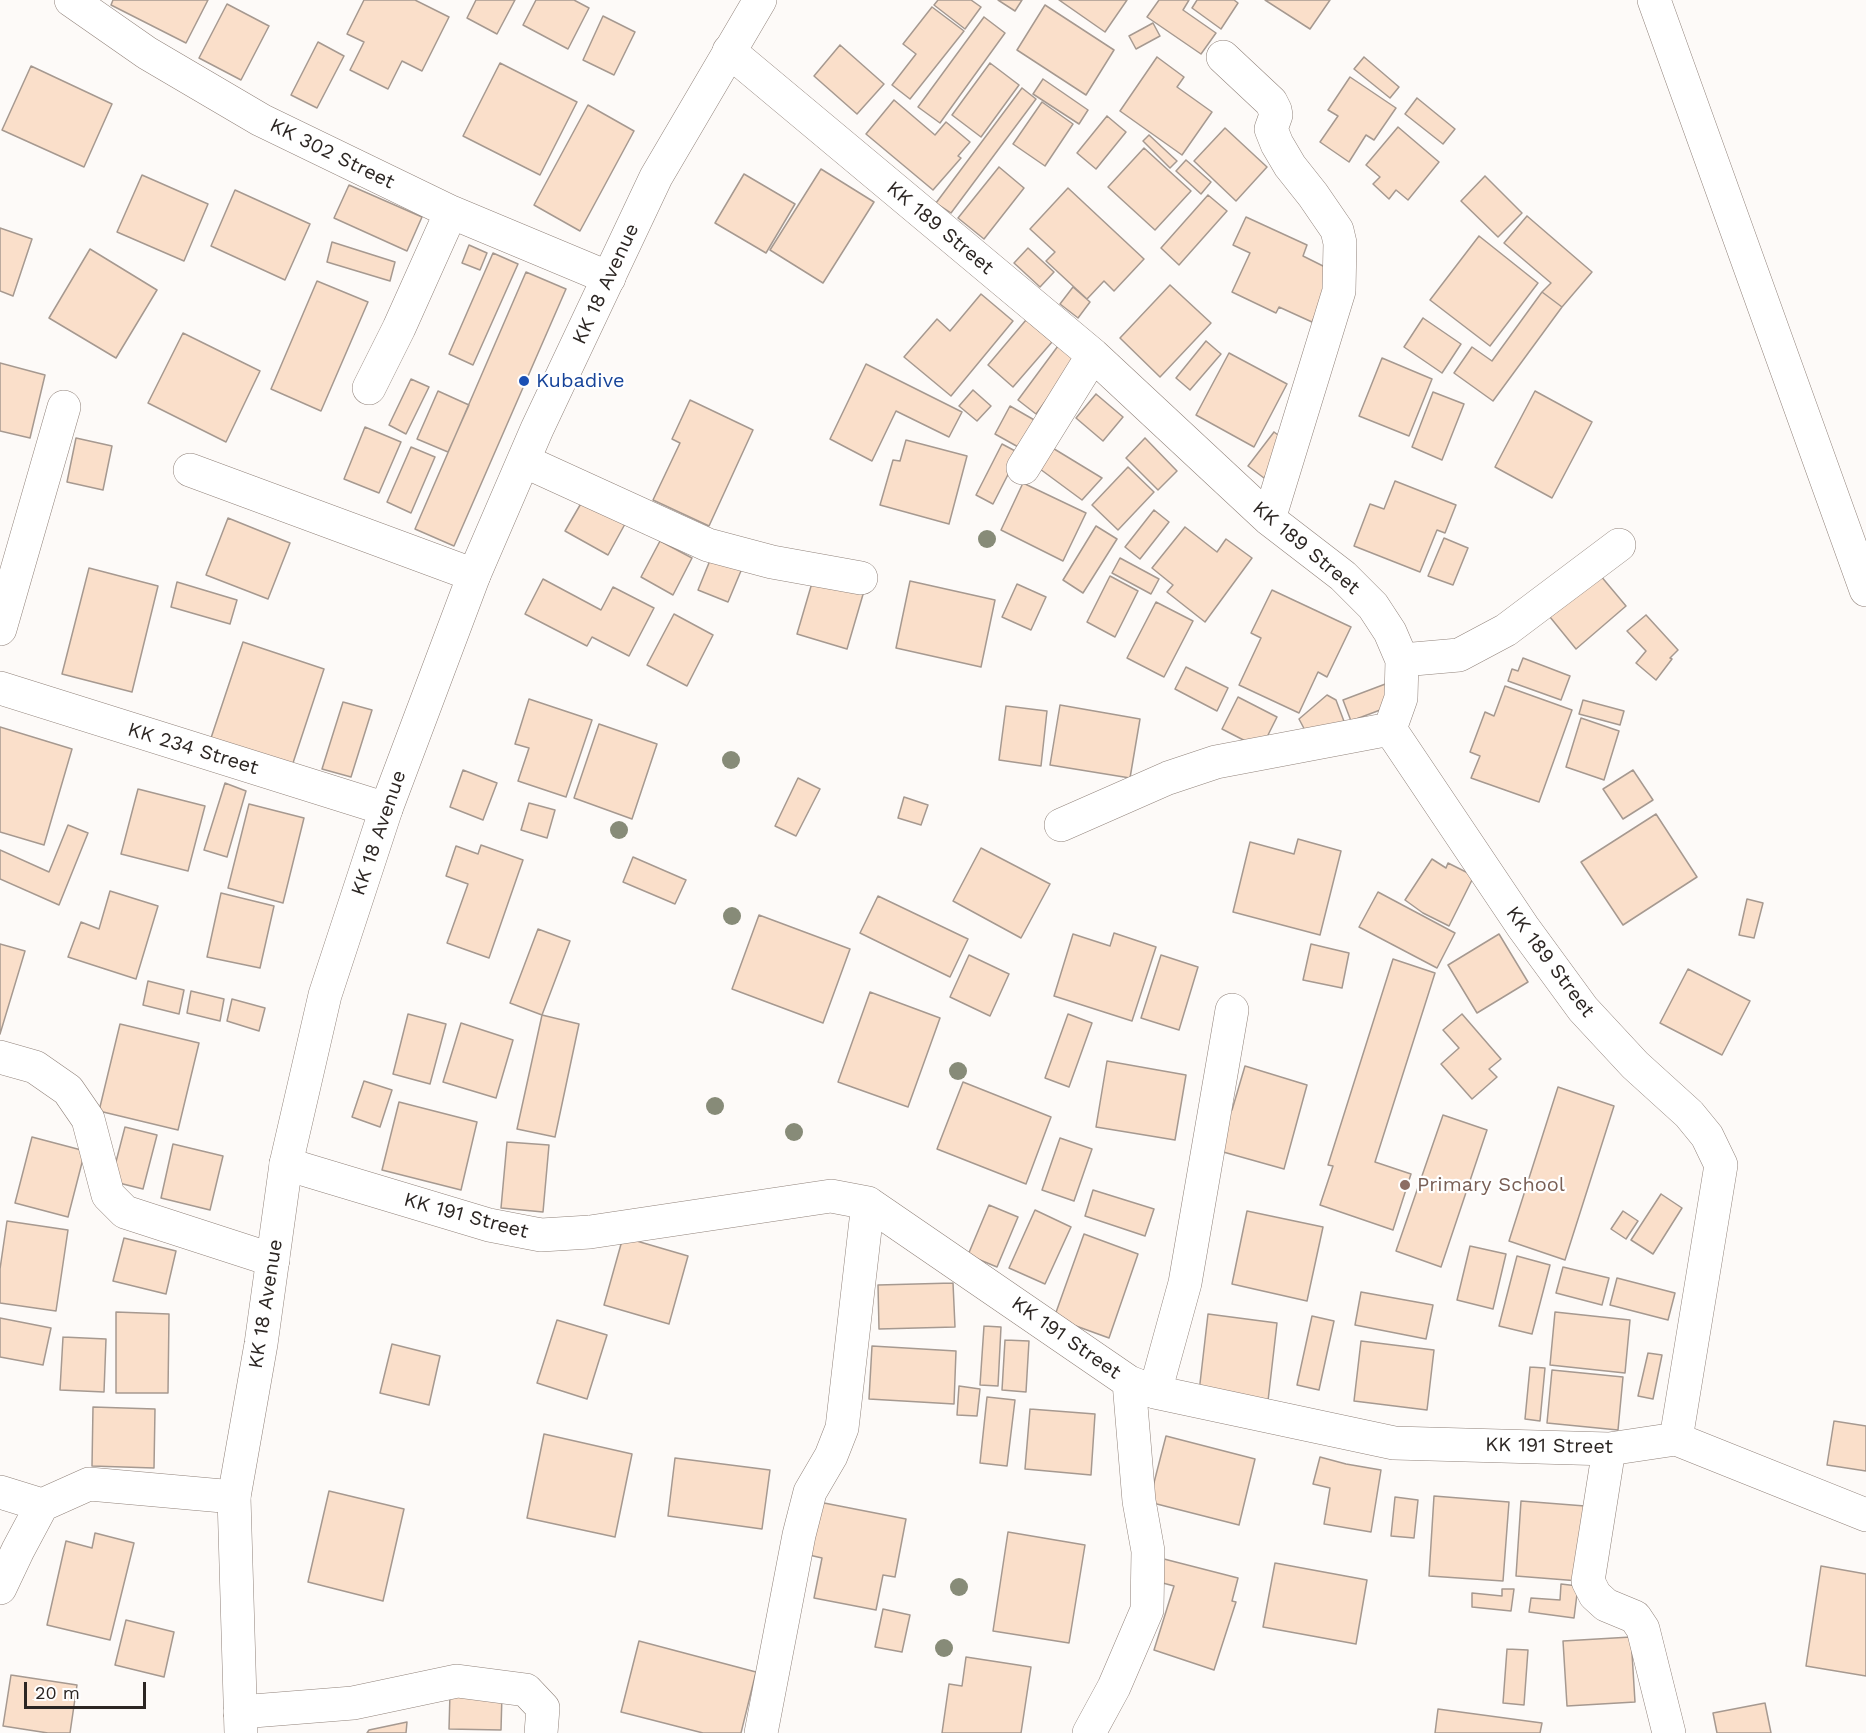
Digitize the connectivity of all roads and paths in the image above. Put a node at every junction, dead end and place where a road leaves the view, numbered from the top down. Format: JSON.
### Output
{"nodes":[{"id":1,"x":71,"y":0,"type":"edge"},
{"id":2,"x":760,"y":0,"type":"edge"},
{"id":3,"x":1654,"y":0,"type":"edge"},
{"id":4,"x":729,"y":51,"type":"junction"},
{"id":5,"x":1223,"y":57,"type":"dead end"},
{"id":6,"x":451,"y":212,"type":"junction"},
{"id":7,"x":609,"y":278,"type":"junction"},
{"id":8,"x":1093,"y":355,"type":"junction"},
{"id":9,"x":369,"y":388,"type":"dead end"},
{"id":10,"x":64,"y":407,"type":"dead end"},
{"id":11,"x":524,"y":461,"type":"junction"},
{"id":12,"x":1023,"y":468,"type":"dead end"},
{"id":13,"x":190,"y":471,"type":"dead end"},
{"id":14,"x":1269,"y":519,"type":"junction"},
{"id":15,"x":1619,"y":545,"type":"dead end"},
{"id":16,"x":474,"y":575,"type":"junction"},
{"id":17,"x":861,"y":578,"type":"dead end"},
{"id":18,"x":1866,"y":590,"type":"edge"},
{"id":19,"x":0,"y":629,"type":"edge"},
{"id":20,"x":1402,"y":660,"type":"junction"},
{"id":21,"x":0,"y":688,"type":"edge"},
{"id":22,"x":1390,"y":729,"type":"junction"},
{"id":23,"x":386,"y":809,"type":"junction"},
{"id":24,"x":1061,"y":825,"type":"dead end"},
{"id":25,"x":1232,"y":1010,"type":"dead end"},
{"id":26,"x":0,"y":1057,"type":"edge"},
{"id":27,"x":286,"y":1164,"type":"junction"},
{"id":28,"x":868,"y":1203,"type":"junction"},
{"id":29,"x":273,"y":1260,"type":"junction"},
{"id":30,"x":1142,"y":1387,"type":"junction"},
{"id":31,"x":1676,"y":1439,"type":"junction"},
{"id":32,"x":1609,"y":1449,"type":"junction"},
{"id":33,"x":0,"y":1492,"type":"edge"},
{"id":34,"x":234,"y":1497,"type":"junction"},
{"id":35,"x":42,"y":1505,"type":"junction"},
{"id":36,"x":1866,"y":1515,"type":"edge"},
{"id":37,"x":0,"y":1588,"type":"edge"},
{"id":38,"x":241,"y":1723,"type":"edge"},
{"id":39,"x":541,"y":1733,"type":"edge"},
{"id":40,"x":760,"y":1733,"type":"edge"},
{"id":41,"x":1089,"y":1733,"type":"edge"},
{"id":42,"x":1669,"y":1733,"type":"edge"}],
"edges":[{"from":1,"to":6,"type":"street","name":"KK 302 Street"},
{"from":2,"to":4,"type":"street","name":"KK 18 Avenue"},
{"from":3,"to":18,"type":"street"},
{"from":4,"to":7,"type":"street","name":"KK 18 Avenue"},
{"from":4,"to":8,"type":"street","name":"KK 189 Street"},
{"from":5,"to":14,"type":"street"},
{"from":6,"to":7,"type":"street","name":"KK 302 Street"},
{"from":6,"to":9,"type":"street"},
{"from":7,"to":11,"type":"street","name":"KK 18 Avenue"},
{"from":8,"to":12,"type":"street"},
{"from":8,"to":14,"type":"street","name":"KK 189 Street"},
{"from":10,"to":19,"type":"street"},
{"from":11,"to":16,"type":"street","name":"KK 18 Avenue"},
{"from":11,"to":17,"type":"street"},
{"from":13,"to":16,"type":"street"},
{"from":14,"to":20,"type":"street","name":"KK 189 Street"},
{"from":15,"to":20,"type":"street"},
{"from":16,"to":23,"type":"street","name":"KK 18 Avenue"},
{"from":20,"to":22,"type":"street","name":"KK 189 Street"},
{"from":21,"to":23,"type":"street","name":"KK 234 Street"},
{"from":22,"to":24,"type":"street"},
{"from":22,"to":31,"type":"street","name":"KK 189 Street"},
{"from":23,"to":27,"type":"street","name":"KK 18 Avenue"},
{"from":25,"to":30,"type":"street"},
{"from":26,"to":29,"type":"street"},
{"from":27,"to":28,"type":"street","name":"KK 191 Street"},
{"from":27,"to":29,"type":"street","name":"KK 18 Avenue"},
{"from":28,"to":30,"type":"street","name":"KK 191 Street"},
{"from":28,"to":40,"type":"street"},
{"from":29,"to":34,"type":"street","name":"KK 18 Avenue"},
{"from":30,"to":32,"type":"street","name":"KK 191 Street"},
{"from":30,"to":41,"type":"street"},
{"from":31,"to":32,"type":"street","name":"KK 191 Street"},
{"from":31,"to":36,"type":"street"},
{"from":32,"to":42,"type":"street"},
{"from":33,"to":35,"type":"street"},
{"from":34,"to":35,"type":"street"},
{"from":34,"to":38,"type":"street","name":"KK 18 Avenue"},
{"from":35,"to":37,"type":"street"},
{"from":38,"to":39,"type":"street"}]}
